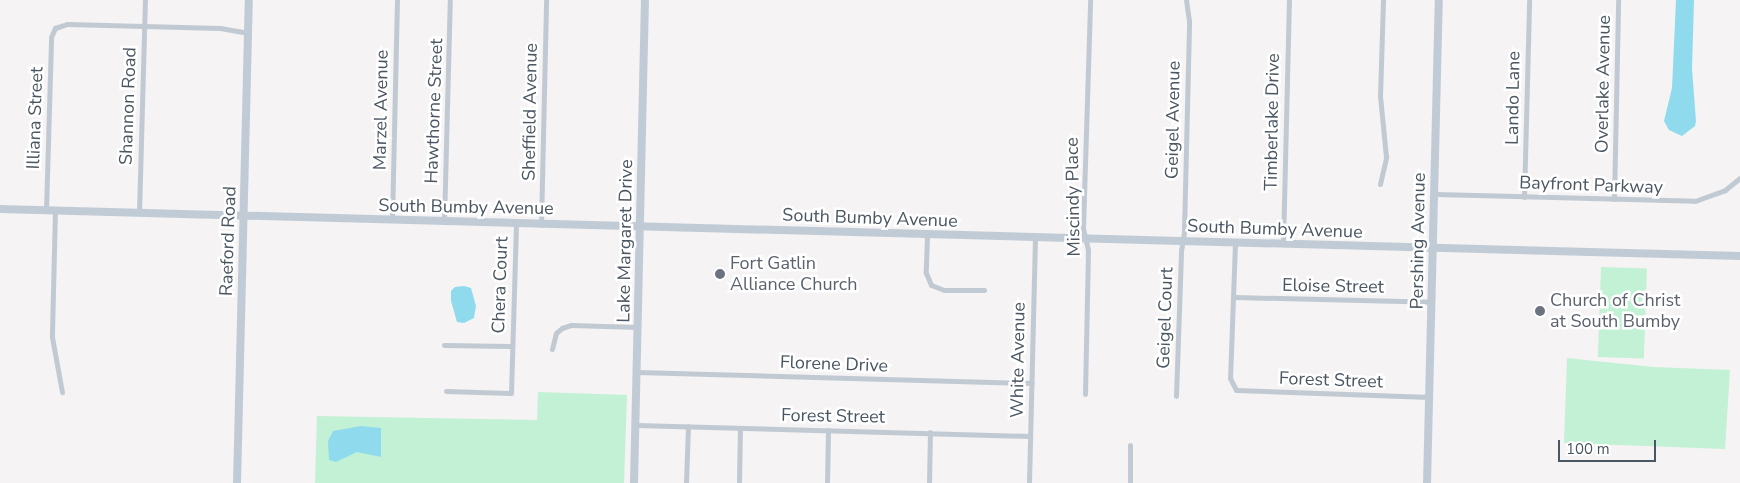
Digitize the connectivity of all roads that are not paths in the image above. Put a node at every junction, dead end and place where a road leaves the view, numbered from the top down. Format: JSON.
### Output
{"nodes":[{"id":1,"x":145,"y":0,"type":"edge"},
{"id":2,"x":250,"y":0,"type":"edge"},
{"id":3,"x":397,"y":0,"type":"edge"},
{"id":4,"x":450,"y":0,"type":"edge"},
{"id":5,"x":546,"y":0,"type":"edge"},
{"id":6,"x":645,"y":0,"type":"edge"},
{"id":7,"x":1090,"y":0,"type":"edge"},
{"id":8,"x":1186,"y":0,"type":"edge"},
{"id":9,"x":1289,"y":0,"type":"edge"},
{"id":10,"x":1383,"y":0,"type":"edge"},
{"id":11,"x":1439,"y":0,"type":"edge"},
{"id":12,"x":1529,"y":0,"type":"edge"},
{"id":13,"x":1618,"y":0,"type":"edge"},
{"id":14,"x":144,"y":26,"type":"junction"},
{"id":15,"x":249,"y":33,"type":"junction"},
{"id":16,"x":1740,"y":178,"type":"edge"},
{"id":17,"x":1380,"y":184,"type":"dead end"},
{"id":18,"x":1434,"y":194,"type":"junction"},
{"id":19,"x":1524,"y":197,"type":"junction"},
{"id":20,"x":1614,"y":199,"type":"junction"},
{"id":21,"x":0,"y":209,"type":"edge"},
{"id":22,"x":46,"y":210,"type":"junction"},
{"id":23,"x":55,"y":210,"type":"junction"},
{"id":24,"x":139,"y":213,"type":"junction"},
{"id":25,"x":244,"y":216,"type":"junction"},
{"id":26,"x":392,"y":220,"type":"junction"},
{"id":27,"x":444,"y":222,"type":"junction"},
{"id":28,"x":516,"y":224,"type":"junction"},
{"id":29,"x":541,"y":224,"type":"junction"},
{"id":30,"x":640,"y":226,"type":"junction"},
{"id":31,"x":927,"y":235,"type":"junction"},
{"id":32,"x":1035,"y":238,"type":"junction"},
{"id":33,"x":1086,"y":238,"type":"junction"},
{"id":34,"x":1183,"y":241,"type":"junction"},
{"id":35,"x":1235,"y":243,"type":"junction"},
{"id":36,"x":1283,"y":244,"type":"junction"},
{"id":37,"x":1433,"y":248,"type":"junction"},
{"id":38,"x":1740,"y":256,"type":"edge"},
{"id":39,"x":984,"y":290,"type":"dead end"},
{"id":40,"x":1234,"y":297,"type":"junction"},
{"id":41,"x":1432,"y":302,"type":"junction"},
{"id":42,"x":638,"y":327,"type":"junction"},
{"id":43,"x":444,"y":345,"type":"dead end"},
{"id":44,"x":512,"y":346,"type":"junction"},
{"id":45,"x":552,"y":350,"type":"dead end"},
{"id":46,"x":637,"y":372,"type":"junction"},
{"id":47,"x":1032,"y":383,"type":"junction"},
{"id":48,"x":446,"y":391,"type":"dead end"},
{"id":49,"x":62,"y":392,"type":"dead end"},
{"id":50,"x":1084,"y":394,"type":"dead end"},
{"id":51,"x":1176,"y":396,"type":"dead end"},
{"id":52,"x":1430,"y":396,"type":"junction"},
{"id":53,"x":636,"y":425,"type":"junction"},
{"id":54,"x":688,"y":426,"type":"junction"},
{"id":55,"x":740,"y":428,"type":"junction"},
{"id":56,"x":828,"y":430,"type":"junction"},
{"id":57,"x":930,"y":432,"type":"junction"},
{"id":58,"x":1030,"y":436,"type":"junction"},
{"id":59,"x":1130,"y":445,"type":"dead end"},
{"id":60,"x":237,"y":483,"type":"edge"},
{"id":61,"x":634,"y":483,"type":"edge"},
{"id":62,"x":686,"y":483,"type":"edge"},
{"id":63,"x":739,"y":483,"type":"edge"},
{"id":64,"x":827,"y":483,"type":"edge"},
{"id":65,"x":929,"y":483,"type":"edge"},
{"id":66,"x":1029,"y":483,"type":"edge"},
{"id":67,"x":1130,"y":483,"type":"edge"},
{"id":68,"x":1427,"y":483,"type":"edge"}],
"edges":[{"from":1,"to":14,"type":"street","name":"Shannon Road"},
{"from":2,"to":15,"type":"street","name":"Raeford Road"},
{"from":3,"to":26,"type":"street","name":"Marzel Avenue"},
{"from":4,"to":27,"type":"street","name":"Hawthorne Street"},
{"from":5,"to":29,"type":"street","name":"Sheffield Avenue"},
{"from":6,"to":30,"type":"street","name":"Lake Margaret Drive"},
{"from":7,"to":33,"type":"street","name":"Miscindy Place"},
{"from":8,"to":34,"type":"street","name":"Geigel Avenue"},
{"from":9,"to":36,"type":"street","name":"Timberlake Drive"},
{"from":10,"to":17,"type":"street"},
{"from":11,"to":18,"type":"street","name":"Pershing Avenue"},
{"from":12,"to":19,"type":"street","name":"Lando Lane"},
{"from":13,"to":20,"type":"street","name":"Overlake Avenue"},
{"from":14,"to":15,"type":"street"},
{"from":14,"to":22,"type":"street","name":"Illiana Street"},
{"from":14,"to":24,"type":"street","name":"Shannon Road"},
{"from":15,"to":25,"type":"street","name":"Raeford Road"},
{"from":16,"to":20,"type":"street","name":"Bayfront Parkway"},
{"from":18,"to":19,"type":"street","name":"Bayfront Parkway"},
{"from":18,"to":37,"type":"street","name":"Pershing Avenue"},
{"from":19,"to":20,"type":"street","name":"Bayfront Parkway"},
{"from":21,"to":22,"type":"street","name":"South Bumby Avenue"},
{"from":22,"to":23,"type":"street","name":"South Bumby Avenue"},
{"from":23,"to":24,"type":"street","name":"South Bumby Avenue"},
{"from":23,"to":49,"type":"street"},
{"from":24,"to":25,"type":"street","name":"South Bumby Avenue"},
{"from":25,"to":26,"type":"street","name":"South Bumby Avenue"},
{"from":25,"to":60,"type":"street","name":"Raeford Road"},
{"from":26,"to":27,"type":"street","name":"South Bumby Avenue"},
{"from":27,"to":28,"type":"street","name":"South Bumby Avenue"},
{"from":28,"to":29,"type":"street","name":"South Bumby Avenue"},
{"from":28,"to":44,"type":"street","name":"Chera Court"},
{"from":29,"to":30,"type":"street","name":"South Bumby Avenue"},
{"from":30,"to":31,"type":"street","name":"South Bumby Avenue"},
{"from":30,"to":42,"type":"street","name":"Lake Margaret Drive"},
{"from":31,"to":32,"type":"street","name":"South Bumby Avenue"},
{"from":31,"to":39,"type":"street"},
{"from":32,"to":33,"type":"street","name":"South Bumby Avenue"},
{"from":32,"to":47,"type":"street","name":"White Avenue"},
{"from":33,"to":34,"type":"street","name":"South Bumby Avenue"},
{"from":33,"to":50,"type":"street","name":"Miscindy Place"},
{"from":34,"to":35,"type":"street","name":"South Bumby Avenue"},
{"from":34,"to":51,"type":"street","name":"Geigel Court"},
{"from":35,"to":36,"type":"street","name":"South Bumby Avenue"},
{"from":35,"to":40,"type":"street"},
{"from":36,"to":37,"type":"street","name":"South Bumby Avenue"},
{"from":37,"to":38,"type":"street","name":"South Bumby Avenue"},
{"from":37,"to":41,"type":"street","name":"Pershing Avenue"},
{"from":40,"to":41,"type":"street","name":"Eloise Street"},
{"from":40,"to":52,"type":"street","name":"Forest Street"},
{"from":41,"to":52,"type":"street","name":"Pershing Avenue"},
{"from":42,"to":45,"type":"street"},
{"from":42,"to":46,"type":"street","name":"Lake Margaret Drive"},
{"from":43,"to":44,"type":"street","name":"Chera Court"},
{"from":44,"to":48,"type":"street","name":"Chera Court"},
{"from":46,"to":47,"type":"street","name":"Florene Drive"},
{"from":46,"to":53,"type":"street","name":"Lake Margaret Drive"},
{"from":47,"to":58,"type":"street","name":"White Avenue"},
{"from":52,"to":68,"type":"street","name":"Pershing Avenue"},
{"from":53,"to":54,"type":"street","name":"Forest Street"},
{"from":53,"to":61,"type":"street","name":"Lake Margaret Drive"},
{"from":54,"to":55,"type":"street","name":"Forest Street"},
{"from":54,"to":62,"type":"street"},
{"from":55,"to":56,"type":"street","name":"Forest Street"},
{"from":55,"to":63,"type":"street"},
{"from":56,"to":57,"type":"street","name":"Forest Street"},
{"from":56,"to":64,"type":"street"},
{"from":57,"to":58,"type":"street","name":"Forest Street"},
{"from":57,"to":65,"type":"street"},
{"from":58,"to":66,"type":"street","name":"White Avenue"},
{"from":59,"to":67,"type":"street"}]}
